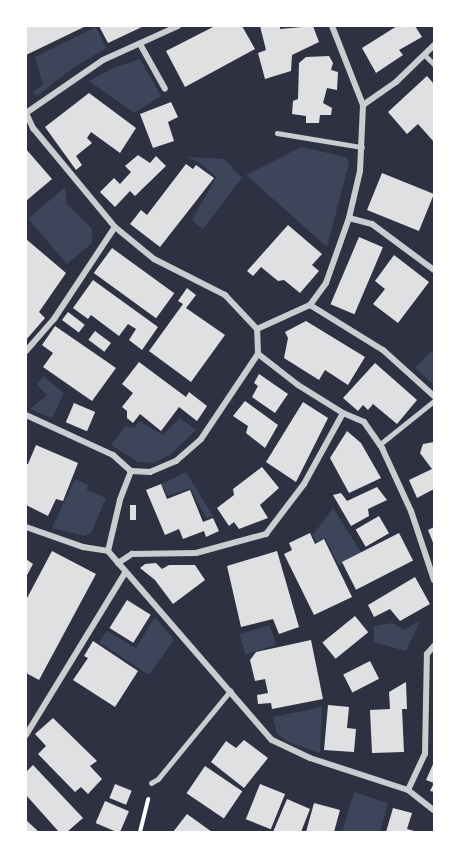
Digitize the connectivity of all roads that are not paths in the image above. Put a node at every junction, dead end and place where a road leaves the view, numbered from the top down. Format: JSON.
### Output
{"nodes":[{"id":1,"x":153,"y":26,"type":"edge"},
{"id":2,"x":178,"y":26,"type":"edge"},
{"id":3,"x":332,"y":26,"type":"edge"},
{"id":4,"x":157,"y":35,"type":"junction"},
{"id":5,"x":140,"y":44,"type":"junction"},
{"id":6,"x":435,"y":45,"type":"edge"},
{"id":7,"x":424,"y":54,"type":"junction"},
{"id":8,"x":435,"y":64,"type":"edge"},
{"id":9,"x":165,"y":89,"type":"dead end"},
{"id":10,"x":363,"y":105,"type":"junction"},
{"id":11,"x":26,"y":113,"type":"edge"},
{"id":12,"x":277,"y":133,"type":"dead end"},
{"id":13,"x":362,"y":147,"type":"junction"},
{"id":14,"x":349,"y":218,"type":"junction"},
{"id":15,"x":115,"y":227,"type":"junction"},
{"id":16,"x":435,"y":270,"type":"edge"},
{"id":17,"x":310,"y":305,"type":"junction"},
{"id":18,"x":257,"y":328,"type":"junction"},
{"id":19,"x":26,"y":351,"type":"edge"},
{"id":20,"x":258,"y":354,"type":"junction"},
{"id":21,"x":435,"y":396,"type":"edge"},
{"id":22,"x":435,"y":401,"type":"edge"},
{"id":23,"x":343,"y":413,"type":"junction"},
{"id":24,"x":26,"y":415,"type":"edge"},
{"id":25,"x":379,"y":445,"type":"junction"},
{"id":26,"x":131,"y":471,"type":"junction"},
{"id":27,"x":26,"y":527,"type":"edge"},
{"id":28,"x":108,"y":551,"type":"junction"},
{"id":29,"x":118,"y":563,"type":"junction"},
{"id":30,"x":125,"y":573,"type":"junction"},
{"id":31,"x":435,"y":580,"type":"edge"},
{"id":32,"x":435,"y":646,"type":"edge"},
{"id":33,"x":230,"y":690,"type":"junction"},
{"id":34,"x":26,"y":735,"type":"edge"},
{"id":35,"x":151,"y":783,"type":"road end"},
{"id":36,"x":408,"y":790,"type":"junction"},
{"id":37,"x":435,"y":810,"type":"edge"}],
"edges":[{"from":1,"to":4,"type":"street"},
{"from":2,"to":4,"type":"street"},
{"from":3,"to":10,"type":"street"},
{"from":4,"to":5,"type":"street"},
{"from":5,"to":9,"type":"street"},
{"from":5,"to":11,"type":"street"},
{"from":6,"to":7,"type":"street"},
{"from":7,"to":8,"type":"lane"},
{"from":7,"to":10,"type":"street"},
{"from":10,"to":13,"type":"street"},
{"from":11,"to":15,"type":"street"},
{"from":12,"to":13,"type":"lane"},
{"from":13,"to":14,"type":"street"},
{"from":14,"to":16,"type":"street"},
{"from":14,"to":17,"type":"street"},
{"from":15,"to":18,"type":"street"},
{"from":15,"to":19,"type":"street"},
{"from":17,"to":18,"type":"street"},
{"from":17,"to":21,"type":"street"},
{"from":18,"to":20,"type":"street"},
{"from":20,"to":23,"type":"street"},
{"from":20,"to":26,"type":"street"},
{"from":22,"to":25,"type":"lane"},
{"from":23,"to":25,"type":"street"},
{"from":23,"to":29,"type":"street"},
{"from":24,"to":26,"type":"street"},
{"from":25,"to":31,"type":"street"},
{"from":26,"to":28,"type":"street"},
{"from":27,"to":28,"type":"street"},
{"from":28,"to":29,"type":"street"},
{"from":29,"to":30,"type":"street"},
{"from":30,"to":33,"type":"street"},
{"from":30,"to":34,"type":"street"},
{"from":32,"to":36,"type":"street"},
{"from":33,"to":35,"type":"lane"},
{"from":33,"to":36,"type":"street"},
{"from":36,"to":37,"type":"street"}]}
